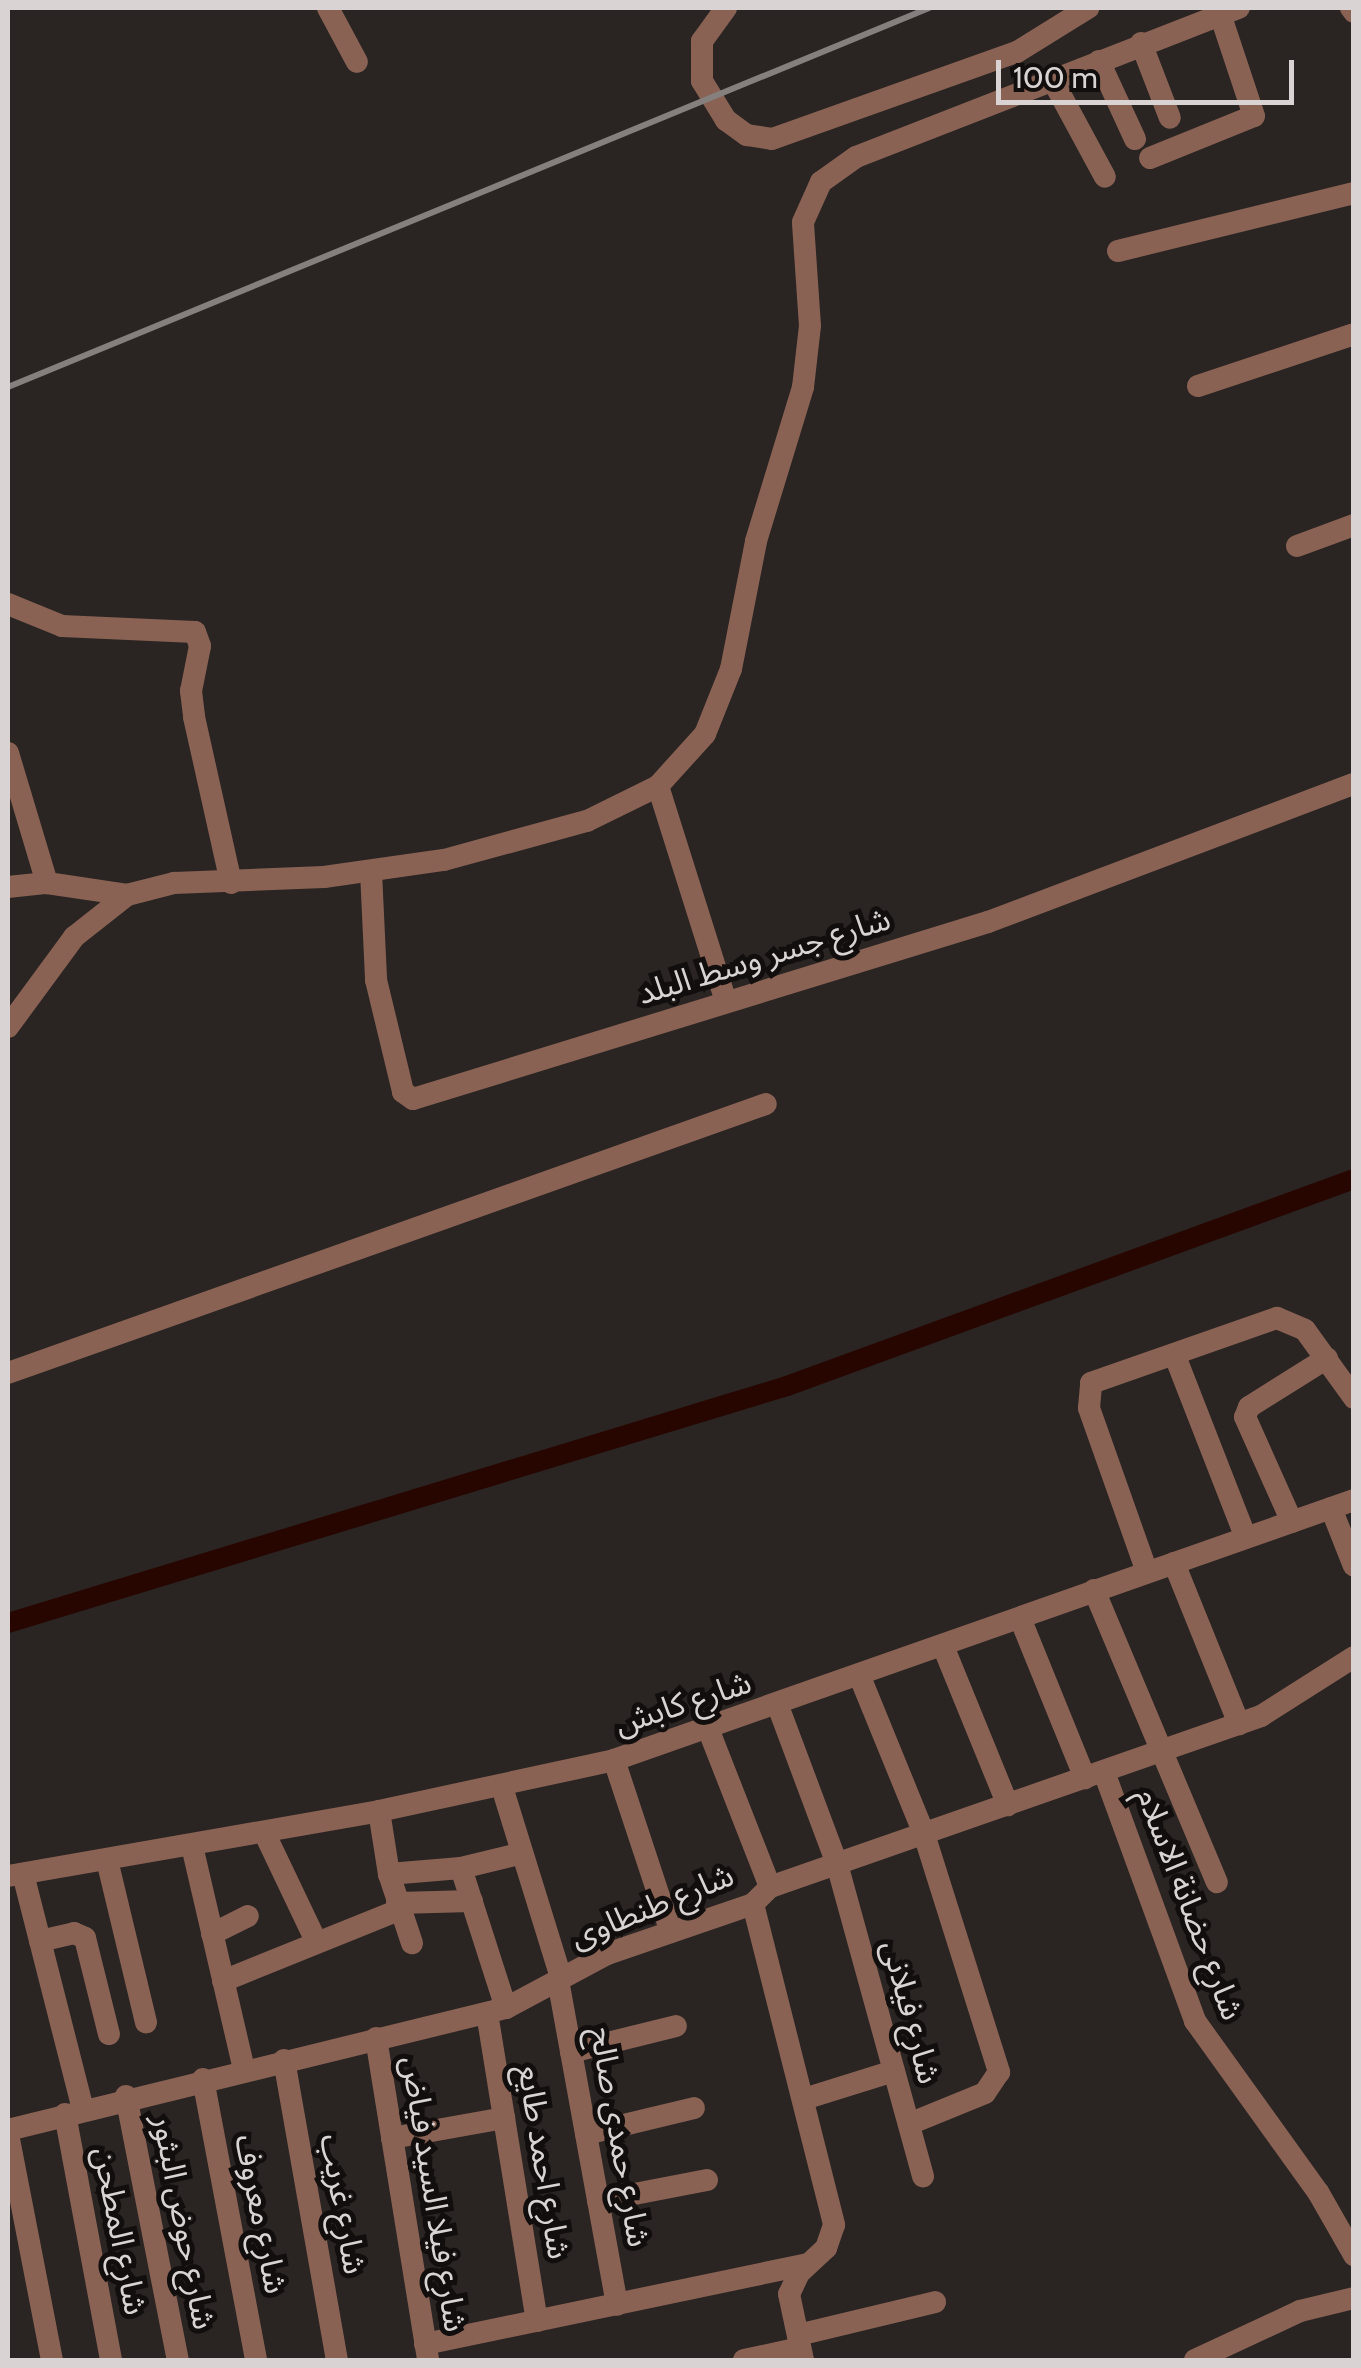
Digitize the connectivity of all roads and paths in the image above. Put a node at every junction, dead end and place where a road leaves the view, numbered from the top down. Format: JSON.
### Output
{"nodes":[{"id":1,"x":328,"y":8,"type":"edge"},
{"id":2,"x":726,"y":8,"type":"edge"},
{"id":3,"x":1088,"y":8,"type":"edge"},
{"id":4,"x":1229,"y":11,"type":"edge"},
{"id":5,"x":1141,"y":43,"type":"junction"},
{"id":6,"x":358,"y":62,"type":"dead end"},
{"id":7,"x":1099,"y":62,"type":"junction"},
{"id":8,"x":1052,"y":79,"type":"junction"},
{"id":9,"x":1170,"y":118,"type":"dead end"},
{"id":10,"x":1135,"y":138,"type":"dead end"},
{"id":11,"x":1150,"y":158,"type":"dead end"},
{"id":12,"x":1105,"y":178,"type":"dead end"},
{"id":13,"x":1354,"y":193,"type":"edge"},
{"id":14,"x":1118,"y":251,"type":"dead end"},
{"id":15,"x":1354,"y":334,"type":"edge"},
{"id":16,"x":1198,"y":386,"type":"dead end"},
{"id":17,"x":1354,"y":525,"type":"edge"},
{"id":18,"x":1297,"y":546,"type":"dead end"},
{"id":19,"x":8,"y":604,"type":"edge"},
{"id":20,"x":8,"y":753,"type":"edge"},
{"id":21,"x":1354,"y":784,"type":"edge"},
{"id":22,"x":658,"y":786,"type":"junction"},
{"id":23,"x":370,"y":872,"type":"junction"},
{"id":24,"x":231,"y":882,"type":"junction"},
{"id":25,"x":47,"y":883,"type":"junction"},
{"id":26,"x":8,"y":887,"type":"edge"},
{"id":27,"x":127,"y":896,"type":"junction"},
{"id":28,"x":726,"y":1002,"type":"junction"},
{"id":29,"x":8,"y":1027,"type":"edge"},
{"id":30,"x":766,"y":1104,"type":"dead end"},
{"id":31,"x":1175,"y":1356,"type":"junction"},
{"id":32,"x":1326,"y":1358,"type":"junction"},
{"id":33,"x":8,"y":1373,"type":"edge"},
{"id":34,"x":1354,"y":1398,"type":"edge"},
{"id":35,"x":1342,"y":1504,"type":"edge"},
{"id":36,"x":1292,"y":1522,"type":"junction"},
{"id":37,"x":1246,"y":1538,"type":"junction"},
{"id":38,"x":1174,"y":1563,"type":"junction"},
{"id":39,"x":1354,"y":1566,"type":"edge"},
{"id":40,"x":1146,"y":1572,"type":"junction"},
{"id":41,"x":1094,"y":1590,"type":"junction"},
{"id":42,"x":1020,"y":1618,"type":"junction"},
{"id":43,"x":943,"y":1646,"type":"junction"},
{"id":44,"x":1354,"y":1658,"type":"edge"},
{"id":45,"x":860,"y":1677,"type":"junction"},
{"id":46,"x":778,"y":1706,"type":"junction"},
{"id":47,"x":1239,"y":1724,"type":"junction"},
{"id":48,"x":709,"y":1730,"type":"junction"},
{"id":49,"x":1162,"y":1752,"type":"junction"},
{"id":50,"x":614,"y":1760,"type":"junction"},
{"id":51,"x":1095,"y":1775,"type":"junction"},
{"id":52,"x":502,"y":1787,"type":"junction"},
{"id":53,"x":1008,"y":1805,"type":"junction"},
{"id":54,"x":379,"y":1811,"type":"junction"},
{"id":55,"x":264,"y":1832,"type":"junction"},
{"id":56,"x":924,"y":1834,"type":"junction"},
{"id":57,"x":192,"y":1846,"type":"junction"},
{"id":58,"x":519,"y":1854,"type":"junction"},
{"id":59,"x":106,"y":1860,"type":"junction"},
{"id":60,"x":837,"y":1864,"type":"junction"},
{"id":61,"x":461,"y":1868,"type":"junction"},
{"id":62,"x":389,"y":1874,"type":"junction"},
{"id":63,"x":15,"y":1875,"type":"edge"},
{"id":64,"x":1217,"y":1882,"type":"dead end"},
{"id":65,"x":762,"y":1896,"type":"junction"},
{"id":66,"x":472,"y":1901,"type":"junction"},
{"id":67,"x":398,"y":1906,"type":"junction"},
{"id":68,"x":248,"y":1916,"type":"dead end"},
{"id":69,"x":670,"y":1932,"type":"junction"},
{"id":70,"x":212,"y":1934,"type":"junction"},
{"id":71,"x":315,"y":1939,"type":"junction"},
{"id":72,"x":40,"y":1941,"type":"junction"},
{"id":73,"x":412,"y":1943,"type":"dead end"},
{"id":74,"x":560,"y":1979,"type":"junction"},
{"id":75,"x":223,"y":1981,"type":"junction"},
{"id":76,"x":497,"y":2011,"type":"junction"},
{"id":77,"x":146,"y":2022,"type":"dead end"},
{"id":78,"x":676,"y":2026,"type":"dead end"},
{"id":79,"x":109,"y":2034,"type":"dead end"},
{"id":80,"x":376,"y":2038,"type":"junction"},
{"id":81,"x":571,"y":2052,"type":"junction"},
{"id":82,"x":284,"y":2060,"type":"junction"},
{"id":83,"x":244,"y":2069,"type":"junction"},
{"id":84,"x":894,"y":2071,"type":"junction"},
{"id":85,"x":203,"y":2079,"type":"junction"},
{"id":86,"x":126,"y":2096,"type":"junction"},
{"id":87,"x":804,"y":2100,"type":"junction"},
{"id":88,"x":694,"y":2108,"type":"dead end"},
{"id":89,"x":74,"y":2111,"type":"junction"},
{"id":90,"x":504,"y":2118,"type":"junction"},
{"id":91,"x":909,"y":2124,"type":"junction"},
{"id":92,"x":8,"y":2132,"type":"edge"},
{"id":93,"x":586,"y":2134,"type":"junction"},
{"id":94,"x":392,"y":2138,"type":"junction"},
{"id":95,"x":924,"y":2176,"type":"dead end"},
{"id":96,"x":707,"y":2180,"type":"dead end"},
{"id":97,"x":598,"y":2201,"type":"junction"},
{"id":98,"x":1354,"y":2256,"type":"edge"},
{"id":99,"x":807,"y":2264,"type":"junction"},
{"id":100,"x":1354,"y":2298,"type":"edge"},
{"id":101,"x":935,"y":2302,"type":"dead end"},
{"id":102,"x":618,"y":2305,"type":"junction"},
{"id":103,"x":537,"y":2321,"type":"junction"},
{"id":104,"x":800,"y":2348,"type":"edge"},
{"id":105,"x":426,"y":2352,"type":"edge"},
{"id":106,"x":52,"y":2360,"type":"edge"},
{"id":107,"x":111,"y":2360,"type":"edge"},
{"id":108,"x":178,"y":2360,"type":"edge"},
{"id":109,"x":256,"y":2360,"type":"edge"},
{"id":110,"x":338,"y":2360,"type":"edge"},
{"id":111,"x":744,"y":2360,"type":"edge"},
{"id":112,"x":1195,"y":2360,"type":"edge"}],
"edges":[{"from":1,"to":6,"type":"street"},
{"from":2,"to":3,"type":"street"},
{"from":4,"to":5,"type":"street"},
{"from":4,"to":11,"type":"street"},
{"from":5,"to":7,"type":"street"},
{"from":5,"to":9,"type":"street"},
{"from":7,"to":8,"type":"street"},
{"from":7,"to":10,"type":"street"},
{"from":8,"to":12,"type":"street"},
{"from":8,"to":22,"type":"street"},
{"from":13,"to":14,"type":"street"},
{"from":15,"to":16,"type":"street"},
{"from":17,"to":18,"type":"street"},
{"from":19,"to":24,"type":"street"},
{"from":20,"to":25,"type":"street"},
{"from":21,"to":28,"type":"street","name":"شارع جسر وسط البلد"},
{"from":22,"to":23,"type":"street"},
{"from":22,"to":28,"type":"street"},
{"from":23,"to":24,"type":"street"},
{"from":23,"to":28,"type":"street","name":"شارع جسر وسط البلد"},
{"from":24,"to":27,"type":"street"},
{"from":25,"to":26,"type":"street"},
{"from":25,"to":27,"type":"street"},
{"from":27,"to":29,"type":"street"},
{"from":30,"to":33,"type":"street"},
{"from":31,"to":32,"type":"street"},
{"from":31,"to":37,"type":"street"},
{"from":31,"to":40,"type":"street"},
{"from":32,"to":34,"type":"street"},
{"from":32,"to":36,"type":"street"},
{"from":35,"to":36,"type":"street","name":"شارع كابش"},
{"from":35,"to":39,"type":"street"},
{"from":36,"to":37,"type":"street","name":"شارع كابش"},
{"from":37,"to":38,"type":"street","name":"شارع كابش"},
{"from":38,"to":40,"type":"street","name":"شارع كابش"},
{"from":38,"to":47,"type":"street"},
{"from":40,"to":41,"type":"street","name":"شارع كابش"},
{"from":41,"to":42,"type":"street","name":"شارع كابش"},
{"from":41,"to":49,"type":"street","name":"شارع حضانة الاسلام"},
{"from":42,"to":43,"type":"street","name":"شارع كابش"},
{"from":42,"to":51,"type":"street","name":"شارع حضانة الاسلام"},
{"from":43,"to":45,"type":"street","name":"شارع كابش"},
{"from":43,"to":53,"type":"street"},
{"from":44,"to":47,"type":"street","name":"شارع طنطاوى"},
{"from":45,"to":46,"type":"street","name":"شارع كابش"},
{"from":45,"to":56,"type":"street"},
{"from":46,"to":48,"type":"street","name":"شارع كابش"},
{"from":46,"to":60,"type":"street","name":"شارع فيلانى"},
{"from":47,"to":49,"type":"street","name":"شارع طنطاوى"},
{"from":48,"to":50,"type":"street","name":"شارع كابش"},
{"from":48,"to":65,"type":"street"},
{"from":49,"to":51,"type":"street","name":"شارع طنطاوى"},
{"from":49,"to":64,"type":"street","name":"شارع حضانة الاسلام"},
{"from":50,"to":52,"type":"street","name":"شارع كابش"},
{"from":50,"to":69,"type":"street"},
{"from":51,"to":53,"type":"street","name":"شارع طنطاوى"},
{"from":51,"to":98,"type":"street","name":"شارع حضانة الاسلام"},
{"from":52,"to":54,"type":"street","name":"شارع كابش"},
{"from":52,"to":58,"type":"street","name":"شارع حمدى صالح"},
{"from":53,"to":56,"type":"street","name":"شارع طنطاوى"},
{"from":54,"to":55,"type":"street","name":"شارع كابش"},
{"from":54,"to":62,"type":"street"},
{"from":55,"to":57,"type":"street","name":"شارع كابش"},
{"from":55,"to":71,"type":"street"},
{"from":56,"to":60,"type":"street","name":"شارع طنطاوى"},
{"from":56,"to":91,"type":"street"},
{"from":57,"to":59,"type":"street","name":"شارع كابش"},
{"from":57,"to":70,"type":"street"},
{"from":58,"to":61,"type":"street"},
{"from":58,"to":74,"type":"street","name":"شارع حمدى صالح"},
{"from":59,"to":63,"type":"street","name":"شارع كابش"},
{"from":59,"to":77,"type":"street"},
{"from":60,"to":65,"type":"street","name":"شارع طنطاوى"},
{"from":60,"to":84,"type":"street","name":"شارع فيلانى"},
{"from":61,"to":62,"type":"street"},
{"from":61,"to":66,"type":"street","name":"شارع احمد طايع"},
{"from":62,"to":67,"type":"street"},
{"from":63,"to":72,"type":"street","name":"شارع المطحن"},
{"from":65,"to":69,"type":"street","name":"شارع طنطاوى"},
{"from":65,"to":87,"type":"street"},
{"from":66,"to":67,"type":"street"},
{"from":66,"to":76,"type":"street","name":"شارع احمد طايع"},
{"from":67,"to":71,"type":"street"},
{"from":67,"to":73,"type":"street"},
{"from":68,"to":70,"type":"street"},
{"from":69,"to":74,"type":"street","name":"شارع طنطاوى"},
{"from":70,"to":75,"type":"street"},
{"from":71,"to":75,"type":"street"},
{"from":72,"to":79,"type":"street"},
{"from":72,"to":89,"type":"street","name":"شارع المطحن"},
{"from":74,"to":76,"type":"street","name":"شارع طنطاوى"},
{"from":74,"to":81,"type":"street","name":"شارع حمدى صالح"},
{"from":75,"to":83,"type":"street"},
{"from":76,"to":80,"type":"street","name":"شارع طنطاوى"},
{"from":76,"to":90,"type":"street","name":"شارع احمد طايع"},
{"from":78,"to":81,"type":"street"},
{"from":80,"to":82,"type":"street","name":"شارع طنطاوى"},
{"from":80,"to":94,"type":"street","name":"شارع فيلا السيد فياض"},
{"from":81,"to":93,"type":"street","name":"شارع حمدى صالح"},
{"from":82,"to":83,"type":"street","name":"شارع طنطاوى"},
{"from":82,"to":110,"type":"street","name":"شارع غريب"},
{"from":83,"to":85,"type":"street","name":"شارع طنطاوى"},
{"from":84,"to":87,"type":"street"},
{"from":84,"to":91,"type":"street","name":"شارع فيلانى"},
{"from":85,"to":86,"type":"street","name":"شارع طنطاوى"},
{"from":85,"to":109,"type":"street","name":"شارع معروف"},
{"from":86,"to":89,"type":"street","name":"شارع طنطاوى"},
{"from":86,"to":108,"type":"street","name":"شارع حوض البثور"},
{"from":87,"to":99,"type":"street"},
{"from":88,"to":93,"type":"street"},
{"from":89,"to":92,"type":"street","name":"شارع طنطاوى"},
{"from":89,"to":107,"type":"street","name":"شارع المطحن"},
{"from":90,"to":94,"type":"street"},
{"from":90,"to":103,"type":"street","name":"شارع احمد طايع"},
{"from":91,"to":95,"type":"street","name":"شارع فيلانى"},
{"from":92,"to":106,"type":"street"},
{"from":93,"to":97,"type":"street","name":"شارع حمدى صالح"},
{"from":94,"to":105,"type":"street","name":"شارع فيلا السيد فياض"},
{"from":96,"to":97,"type":"street"},
{"from":97,"to":102,"type":"street","name":"شارع حمدى صالح"},
{"from":99,"to":102,"type":"street"},
{"from":99,"to":104,"type":"street"},
{"from":100,"to":112,"type":"street"},
{"from":101,"to":104,"type":"street"},
{"from":102,"to":103,"type":"street"},
{"from":103,"to":105,"type":"street"},
{"from":104,"to":111,"type":"street"}]}
